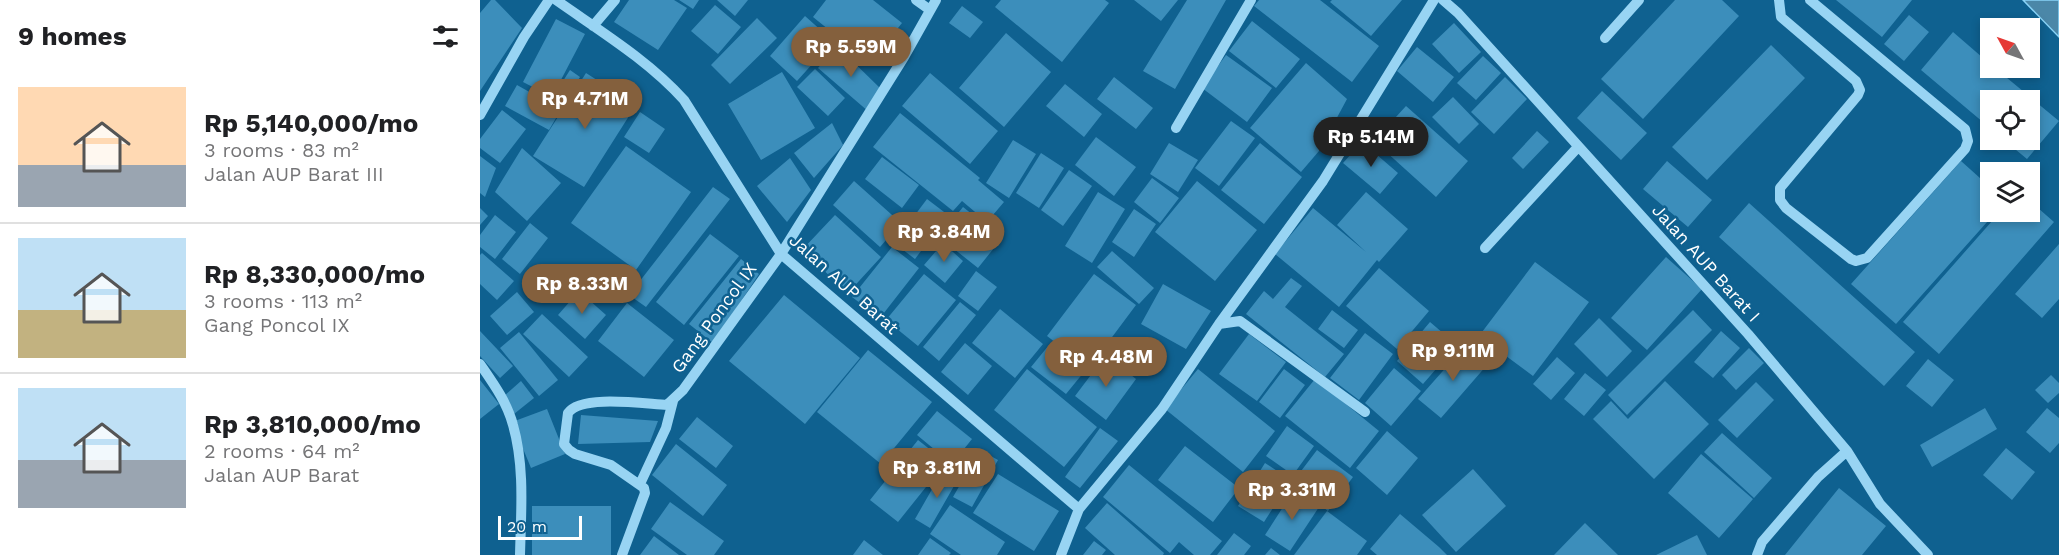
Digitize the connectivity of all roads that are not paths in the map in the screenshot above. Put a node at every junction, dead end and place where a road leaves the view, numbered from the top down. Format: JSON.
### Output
{"nodes":[{"id":1,"x":549,"y":0,"type":"edge"},
{"id":2,"x":556,"y":0,"type":"edge"},
{"id":3,"x":615,"y":0,"type":"edge"},
{"id":4,"x":916,"y":0,"type":"edge"},
{"id":5,"x":936,"y":0,"type":"edge"},
{"id":6,"x":1251,"y":0,"type":"edge"},
{"id":7,"x":1434,"y":0,"type":"edge"},
{"id":8,"x":1443,"y":0,"type":"edge"},
{"id":9,"x":1639,"y":0,"type":"edge"},
{"id":10,"x":1779,"y":0,"type":"edge"},
{"id":11,"x":1810,"y":0,"type":"edge"},
{"id":12,"x":930,"y":10,"type":"junction"},
{"id":13,"x":593,"y":26,"type":"junction"},
{"id":14,"x":1605,"y":38,"type":"dead end"},
{"id":15,"x":480,"y":115,"type":"edge"},
{"id":16,"x":1176,"y":128,"type":"dead end"},
{"id":17,"x":1578,"y":147,"type":"junction"},
{"id":18,"x":1485,"y":248,"type":"dead end"},
{"id":19,"x":781,"y":254,"type":"junction"},
{"id":20,"x":1219,"y":324,"type":"junction"},
{"id":21,"x":480,"y":364,"type":"edge"},
{"id":22,"x":673,"y":401,"type":"junction"},
{"id":23,"x":1365,"y":412,"type":"dead end"},
{"id":24,"x":1847,"y":451,"type":"junction"},
{"id":25,"x":640,"y":484,"type":"junction"},
{"id":26,"x":1079,"y":509,"type":"junction"},
{"id":27,"x":520,"y":555,"type":"edge"},
{"id":28,"x":622,"y":555,"type":"edge"},
{"id":29,"x":1061,"y":555,"type":"edge"},
{"id":30,"x":1757,"y":555,"type":"edge"},
{"id":31,"x":1928,"y":555,"type":"edge"}],
"edges":[{"from":1,"to":15,"type":"street"},
{"from":2,"to":13,"type":"street","name":"Jalan AUP Barat"},
{"from":3,"to":13,"type":"street"},
{"from":4,"to":12,"type":"street"},
{"from":5,"to":12,"type":"street","name":"Gang Poncol IX"},
{"from":6,"to":16,"type":"street"},
{"from":7,"to":20,"type":"street"},
{"from":8,"to":17,"type":"street","name":"Jalan AUP Barat I"},
{"from":9,"to":14,"type":"street"},
{"from":10,"to":11,"type":"street"},
{"from":12,"to":19,"type":"street","name":"Gang Poncol IX"},
{"from":13,"to":19,"type":"street","name":"Jalan AUP Barat"},
{"from":17,"to":18,"type":"street"},
{"from":17,"to":24,"type":"street","name":"Jalan AUP Barat I"},
{"from":19,"to":22,"type":"street","name":"Gang Poncol IX"},
{"from":19,"to":26,"type":"street","name":"Jalan AUP Barat"},
{"from":20,"to":23,"type":"street"},
{"from":20,"to":26,"type":"street"},
{"from":21,"to":27,"type":"street"},
{"from":22,"to":25,"type":"street","name":"Gang Poncol IX"},
{"from":22,"to":25,"type":"street","name":"Gang Poncol IX"},
{"from":24,"to":30,"type":"street"},
{"from":24,"to":31,"type":"street","name":"Jalan AUP Barat I"},
{"from":25,"to":28,"type":"street","name":"Gang Poncol IX"},
{"from":26,"to":29,"type":"street"}]}
